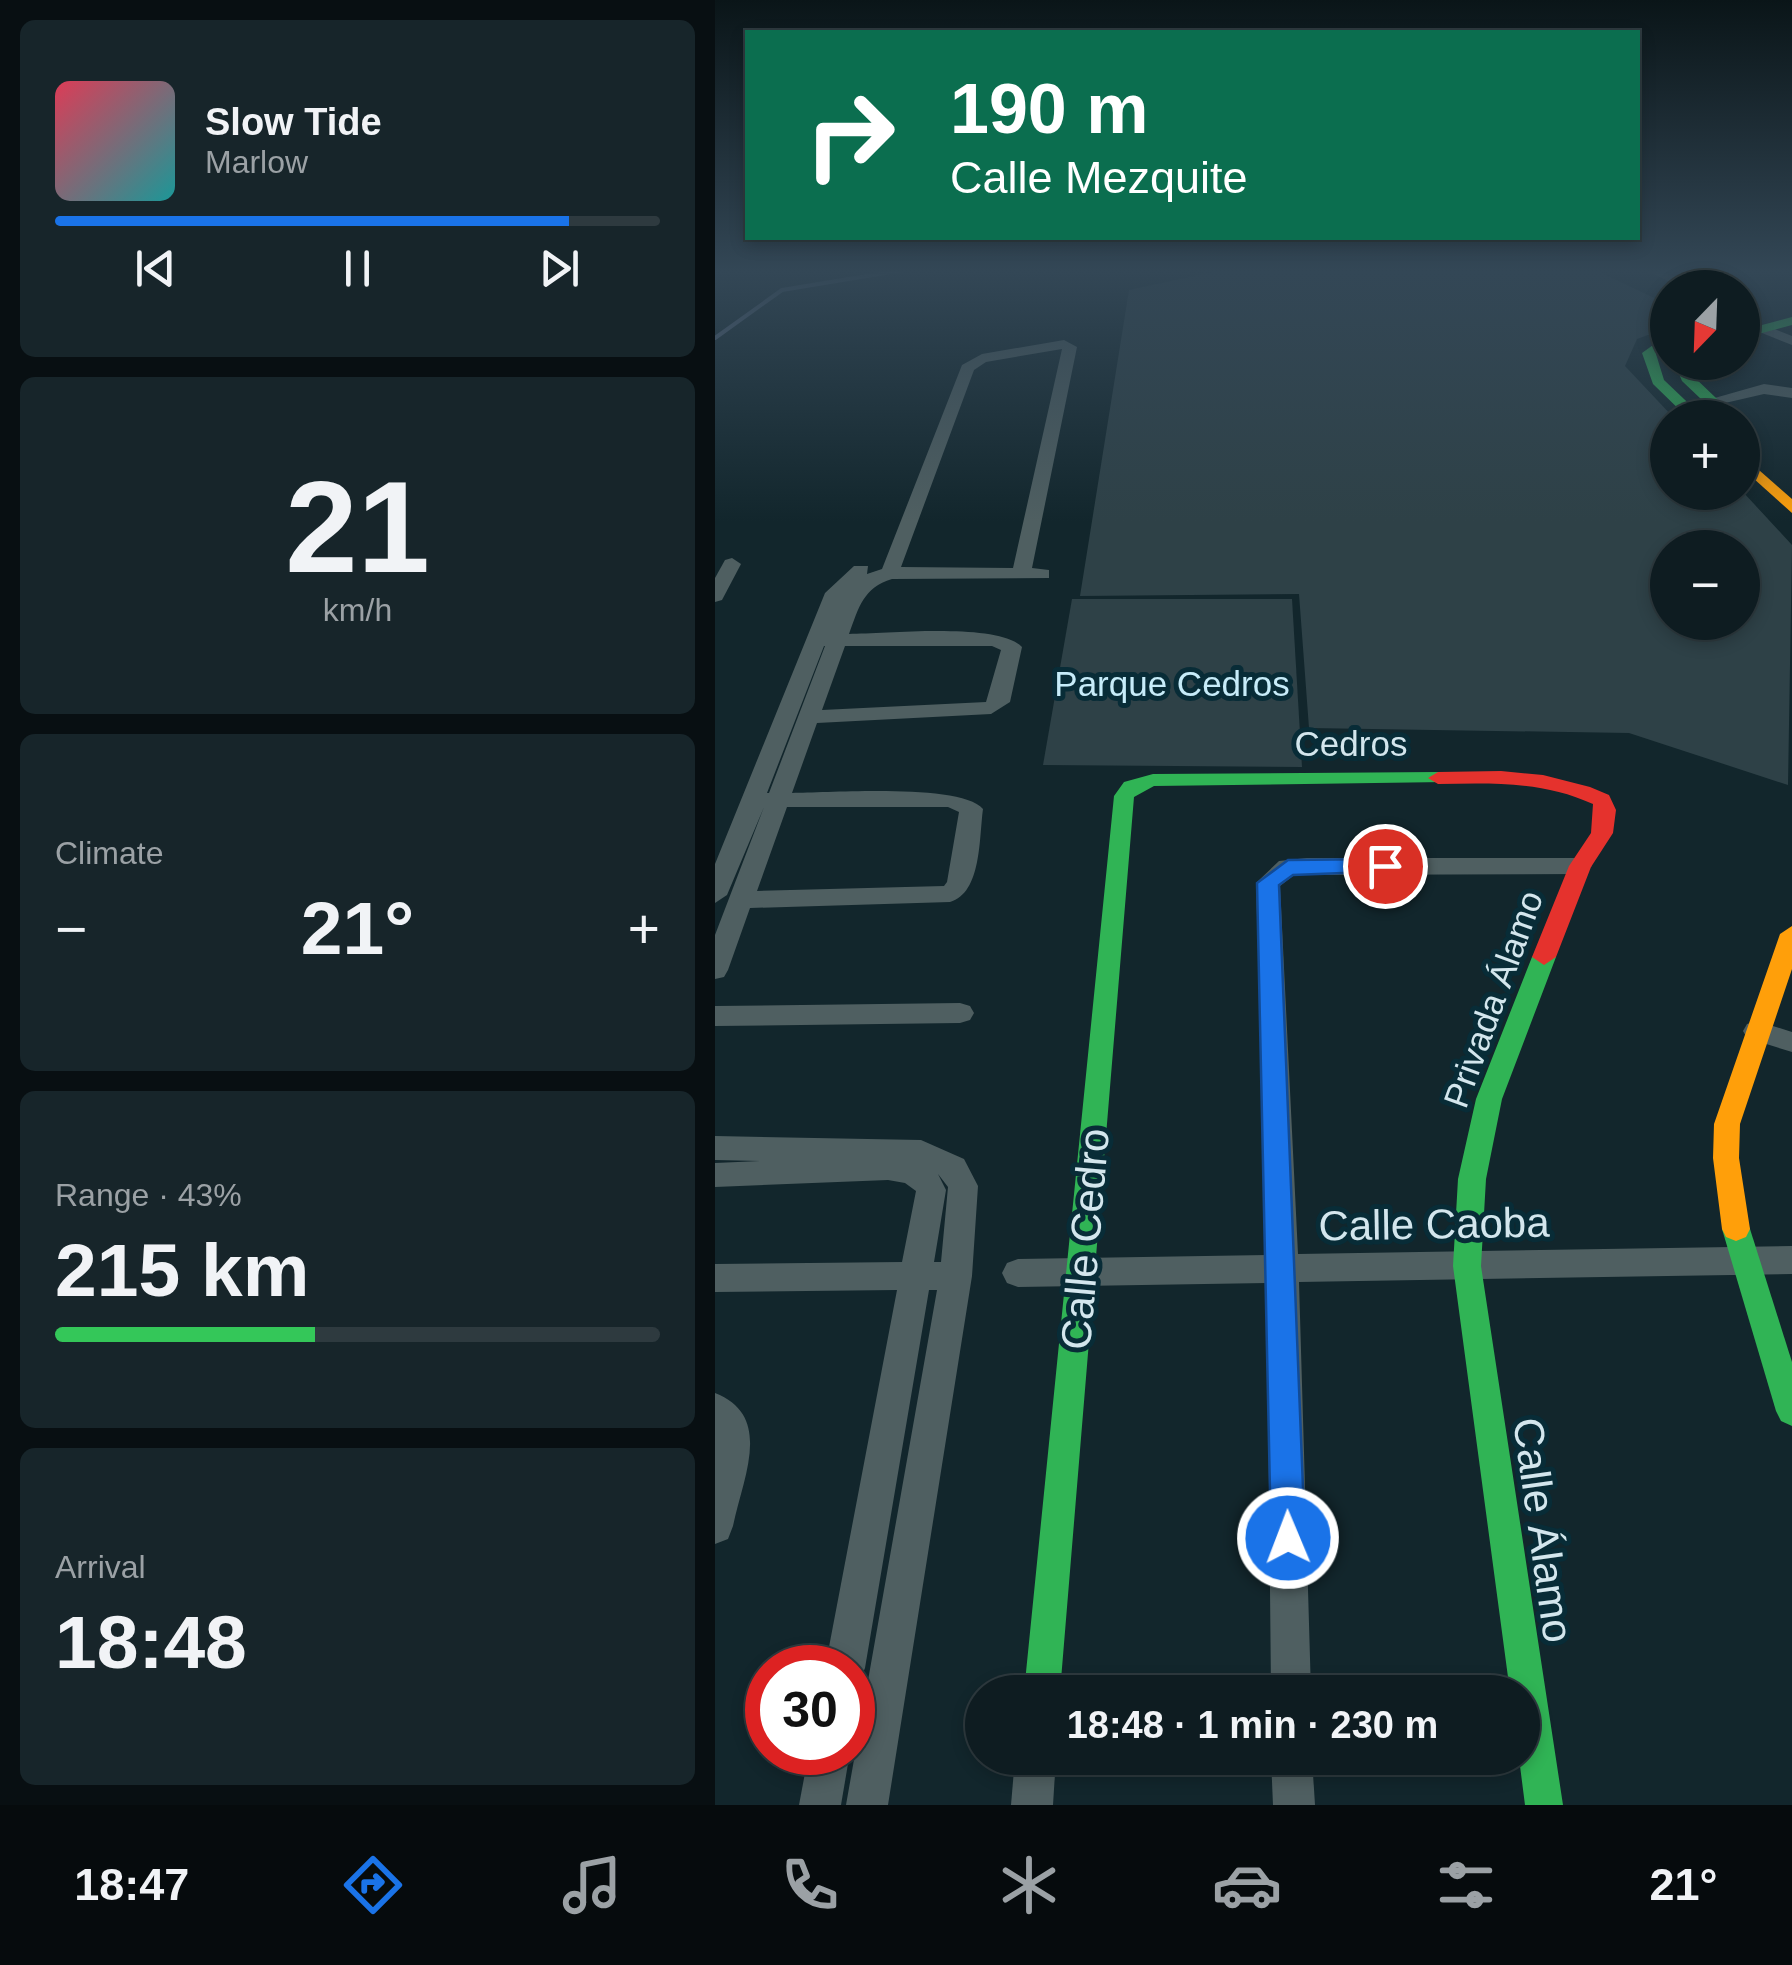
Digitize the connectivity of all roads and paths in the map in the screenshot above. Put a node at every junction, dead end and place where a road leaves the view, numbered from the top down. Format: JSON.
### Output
{"nodes":[{"id":1,"x":1010,"y":353,"type":"edge"},
{"id":2,"x":1068,"y":353,"type":"edge"},
{"id":3,"x":1660,"y":380,"type":"edge"},
{"id":4,"x":1792,"y":394,"type":"edge"},
{"id":5,"x":1690,"y":400,"type":"edge"},
{"id":6,"x":1731,"y":400,"type":"edge"},
{"id":7,"x":1760,"y":477,"type":"edge"},
{"id":8,"x":1792,"y":508,"type":"edge"},
{"id":9,"x":732,"y":564,"type":"dead end"},
{"id":10,"x":894,"y":564,"type":"junction"},
{"id":11,"x":1021,"y":574,"type":"junction"},
{"id":12,"x":1042,"y":574,"type":"dead end"},
{"id":13,"x":715,"y":596,"type":"edge"},
{"id":14,"x":828,"y":640,"type":"junction"},
{"id":15,"x":807,"y":717,"type":"junction"},
{"id":16,"x":1572,"y":784,"type":"joint"},
{"id":17,"x":1131,"y":787,"type":"joint"},
{"id":18,"x":766,"y":800,"type":"junction"},
{"id":19,"x":1580,"y":866,"type":"junction"},
{"id":20,"x":715,"y":896,"type":"edge"},
{"id":21,"x":743,"y":900,"type":"junction"},
{"id":22,"x":1792,"y":934,"type":"edge"},
{"id":23,"x":715,"y":970,"type":"edge"},
{"id":24,"x":961,"y":1014,"type":"dead end"},
{"id":25,"x":715,"y":1016,"type":"edge"},
{"id":26,"x":1760,"y":1023,"type":"junction"},
{"id":27,"x":1792,"y":1023,"type":"edge"},
{"id":28,"x":1792,"y":1042,"type":"edge"},
{"id":29,"x":715,"y":1148,"type":"edge"},
{"id":30,"x":939,"y":1173,"type":"junction"},
{"id":31,"x":715,"y":1175,"type":"edge"},
{"id":32,"x":1792,"y":1260,"type":"edge"},
{"id":33,"x":1747,"y":1261,"type":"junction"},
{"id":34,"x":1467,"y":1266,"type":"junction"},
{"id":35,"x":1283,"y":1269,"type":"junction"},
{"id":36,"x":1083,"y":1272,"type":"junction"},
{"id":37,"x":1019,"y":1273,"type":"dead end"},
{"id":38,"x":955,"y":1276,"type":"junction"},
{"id":39,"x":913,"y":1277,"type":"junction"},
{"id":40,"x":715,"y":1278,"type":"edge"},
{"id":41,"x":715,"y":1409,"type":"edge"},
{"id":42,"x":1792,"y":1411,"type":"edge"},
{"id":43,"x":715,"y":1526,"type":"edge"},
{"id":44,"x":849,"y":1645,"type":"edge"},
{"id":45,"x":1045,"y":1675,"type":"edge"},
{"id":46,"x":1291,"y":1675,"type":"edge"},
{"id":47,"x":825,"y":1775,"type":"edge"},
{"id":48,"x":1034,"y":1775,"type":"edge"},
{"id":49,"x":1293,"y":1775,"type":"edge"},
{"id":50,"x":820,"y":1805,"type":"edge"},
{"id":51,"x":867,"y":1805,"type":"edge"},
{"id":52,"x":1031,"y":1805,"type":"edge"},
{"id":53,"x":1294,"y":1805,"type":"edge"},
{"id":54,"x":1543,"y":1805,"type":"edge"}],
"edges":[{"from":1,"to":10,"type":"street"},
{"from":2,"to":11,"type":"street"},
{"from":3,"to":5,"type":"street"},
{"from":4,"to":6,"type":"street"},
{"from":7,"to":8,"type":"street"},
{"from":9,"to":13,"type":"street"},
{"from":10,"to":11,"type":"street"},
{"from":10,"to":14,"type":"street"},
{"from":11,"to":12,"type":"street"},
{"from":14,"to":15,"type":"street"},
{"from":14,"to":15,"type":"street"},
{"from":14,"to":18,"type":"street"},
{"from":15,"to":18,"type":"street"},
{"from":16,"to":17,"type":"street","name":"Cedros"},
{"from":16,"to":19,"type":"street","name":"Privada Álamo"},
{"from":17,"to":36,"type":"street","name":"Calle Cedro"},
{"from":18,"to":20,"type":"street"},
{"from":18,"to":21,"type":"street"},
{"from":18,"to":21,"type":"street"},
{"from":19,"to":34,"type":"street","name":"Privada Álamo"},
{"from":19,"to":35,"type":"street"},
{"from":21,"to":23,"type":"street"},
{"from":22,"to":26,"type":"street"},
{"from":24,"to":25,"type":"street"},
{"from":26,"to":27,"type":"street"},
{"from":26,"to":28,"type":"street"},
{"from":26,"to":33,"type":"street"},
{"from":29,"to":30,"type":"street"},
{"from":30,"to":31,"type":"street"},
{"from":30,"to":38,"type":"street"},
{"from":30,"to":39,"type":"street"},
{"from":32,"to":33,"type":"street","name":"Calle Caoba"},
{"from":33,"to":34,"type":"street","name":"Calle Caoba"},
{"from":33,"to":42,"type":"street"},
{"from":34,"to":35,"type":"street","name":"Calle Caoba"},
{"from":34,"to":54,"type":"street","name":"Calle Álamo"},
{"from":35,"to":36,"type":"street","name":"Calle Caoba"},
{"from":35,"to":46,"type":"street"},
{"from":36,"to":37,"type":"street","name":"Calle Caoba"},
{"from":36,"to":45,"type":"street","name":"Calle Cedro"},
{"from":38,"to":39,"type":"street"},
{"from":38,"to":51,"type":"street"},
{"from":39,"to":40,"type":"street"},
{"from":39,"to":44,"type":"street"},
{"from":41,"to":43,"type":"street"},
{"from":47,"to":50,"type":"street"},
{"from":48,"to":52,"type":"street"},
{"from":49,"to":53,"type":"street"}]}
